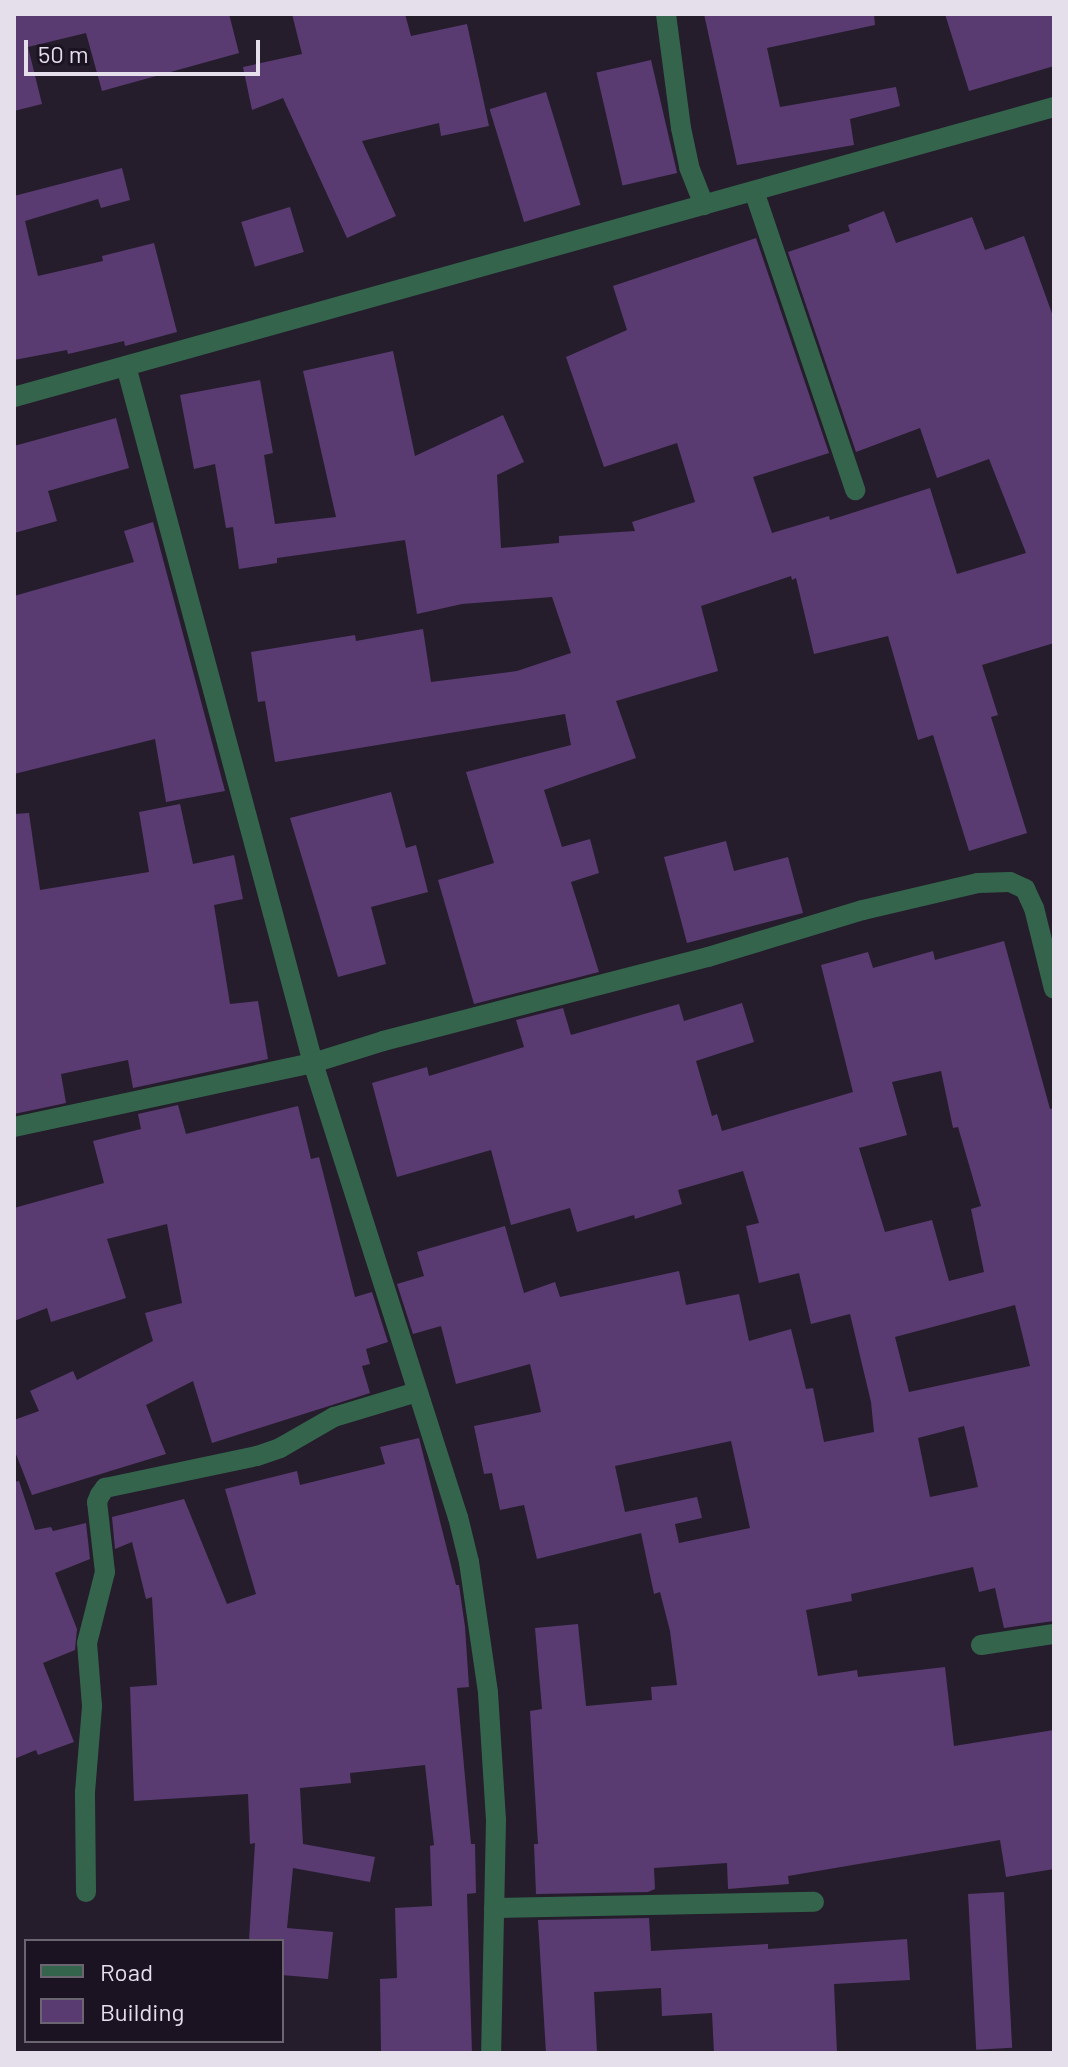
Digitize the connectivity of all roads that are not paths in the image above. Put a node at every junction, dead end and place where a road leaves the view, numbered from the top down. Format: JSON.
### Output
{"nodes":[{"id":1,"x":666,"y":14,"type":"edge"},
{"id":2,"x":1054,"y":107,"type":"edge"},
{"id":3,"x":754,"y":191,"type":"junction"},
{"id":4,"x":704,"y":205,"type":"junction"},
{"id":5,"x":126,"y":366,"type":"junction"},
{"id":6,"x":14,"y":397,"type":"edge"},
{"id":7,"x":855,"y":490,"type":"dead end"},
{"id":8,"x":1054,"y":987,"type":"edge"},
{"id":9,"x":313,"y":1063,"type":"junction"},
{"id":10,"x":14,"y":1127,"type":"edge"},
{"id":11,"x":417,"y":1392,"type":"junction"},
{"id":12,"x":1054,"y":1634,"type":"edge"},
{"id":13,"x":981,"y":1645,"type":"dead end"},
{"id":14,"x":86,"y":1892,"type":"dead end"},
{"id":15,"x":814,"y":1902,"type":"dead end"},
{"id":16,"x":494,"y":1908,"type":"junction"},
{"id":17,"x":491,"y":2053,"type":"edge"}],
"edges":[{"from":1,"to":4,"type":"street"},
{"from":2,"to":3,"type":"street"},
{"from":3,"to":4,"type":"street"},
{"from":3,"to":7,"type":"street"},
{"from":4,"to":5,"type":"street"},
{"from":5,"to":6,"type":"street"},
{"from":5,"to":9,"type":"street"},
{"from":8,"to":9,"type":"street"},
{"from":9,"to":10,"type":"street"},
{"from":9,"to":11,"type":"street"},
{"from":11,"to":14,"type":"street"},
{"from":11,"to":16,"type":"street"},
{"from":12,"to":13,"type":"street"},
{"from":15,"to":16,"type":"street"},
{"from":16,"to":17,"type":"street"}]}
